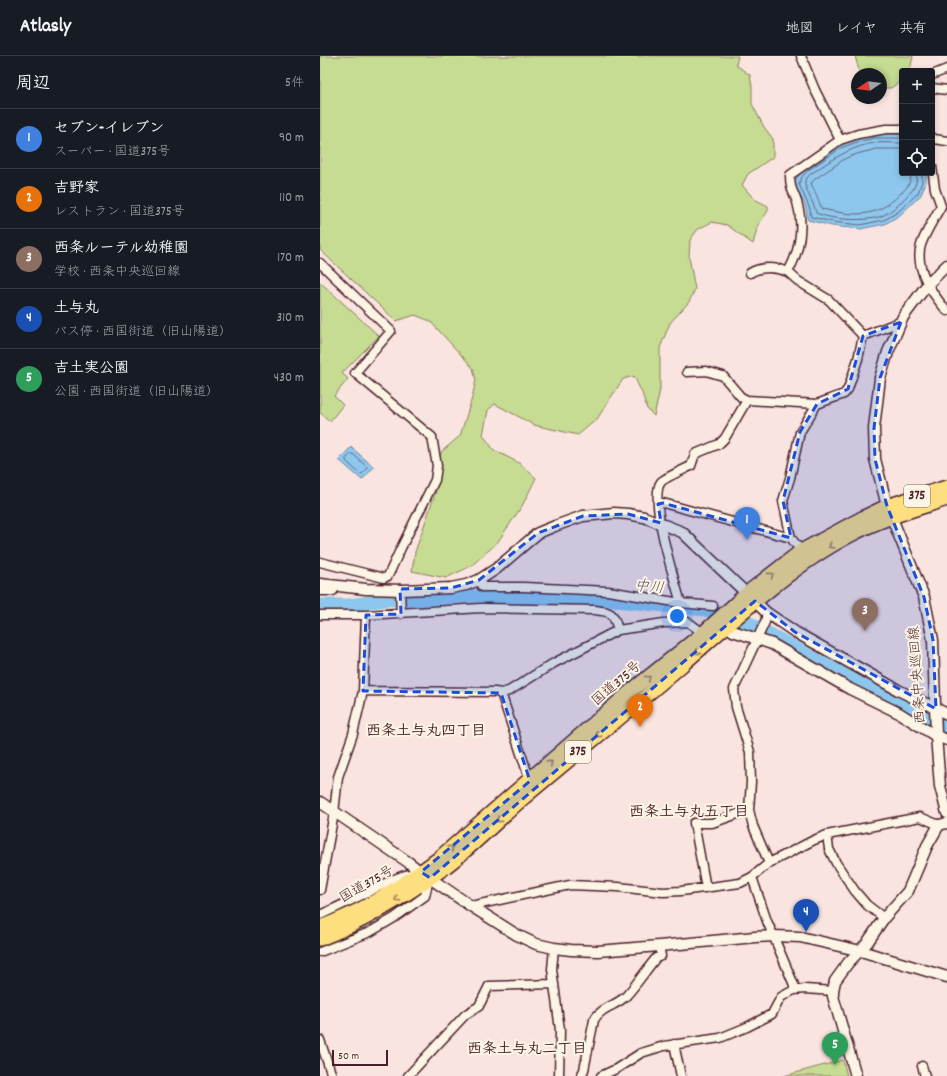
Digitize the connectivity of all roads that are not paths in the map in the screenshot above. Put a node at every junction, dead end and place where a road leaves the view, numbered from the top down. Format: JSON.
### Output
{"nodes":[{"id":1,"x":801,"y":56,"type":"edge"},
{"id":2,"x":947,"y":69,"type":"edge"},
{"id":3,"x":935,"y":74,"type":"edge"},
{"id":4,"x":935,"y":88,"type":"edge"},
{"id":5,"x":947,"y":90,"type":"edge"},
{"id":6,"x":899,"y":129,"type":"edge"},
{"id":7,"x":935,"y":139,"type":"edge"},
{"id":8,"x":840,"y":140,"type":"junction"},
{"id":9,"x":947,"y":141,"type":"edge"},
{"id":10,"x":933,"y":176,"type":"edge"},
{"id":11,"x":320,"y":263,"type":"edge"},
{"id":12,"x":947,"y":265,"type":"edge"},
{"id":13,"x":788,"y":272,"type":"junction"},
{"id":14,"x":750,"y":273,"type":"dead end"},
{"id":15,"x":928,"y":285,"type":"junction"},
{"id":16,"x":947,"y":311,"type":"edge"},
{"id":17,"x":901,"y":322,"type":"junction"},
{"id":18,"x":863,"y":336,"type":"junction"},
{"id":19,"x":687,"y":372,"type":"dead end"},
{"id":20,"x":746,"y":400,"type":"junction"},
{"id":21,"x":817,"y":404,"type":"junction"},
{"id":22,"x":947,"y":487,"type":"edge"},
{"id":23,"x":947,"y":500,"type":"edge"},
{"id":24,"x":658,"y":504,"type":"junction"},
{"id":25,"x":889,"y":511,"type":"junction"},
{"id":26,"x":661,"y":523,"type":"junction"},
{"id":27,"x":791,"y":538,"type":"junction"},
{"id":28,"x":801,"y":551,"type":"junction"},
{"id":29,"x":320,"y":562,"type":"edge"},
{"id":30,"x":479,"y":580,"type":"junction"},
{"id":31,"x":320,"y":584,"type":"edge"},
{"id":32,"x":337,"y":586,"type":"junction"},
{"id":33,"x":320,"y":591,"type":"edge"},
{"id":34,"x":400,"y":591,"type":"junction"},
{"id":35,"x":751,"y":597,"type":"junction"},
{"id":36,"x":681,"y":603,"type":"junction"},
{"id":37,"x":713,"y":606,"type":"dead end"},
{"id":38,"x":401,"y":614,"type":"junction"},
{"id":39,"x":320,"y":615,"type":"edge"},
{"id":40,"x":366,"y":615,"type":"junction"},
{"id":41,"x":766,"y":617,"type":"junction"},
{"id":42,"x":727,"y":626,"type":"junction"},
{"id":43,"x":618,"y":630,"type":"junction"},
{"id":44,"x":706,"y":631,"type":"junction"},
{"id":45,"x":757,"y":637,"type":"junction"},
{"id":46,"x":363,"y":691,"type":"junction"},
{"id":47,"x":501,"y":693,"type":"junction"},
{"id":48,"x":936,"y":711,"type":"junction"},
{"id":49,"x":947,"y":714,"type":"edge"},
{"id":50,"x":936,"y":735,"type":"junction"},
{"id":51,"x":947,"y":740,"type":"edge"},
{"id":52,"x":530,"y":781,"type":"junction"},
{"id":53,"x":945,"y":795,"type":"edge"},
{"id":54,"x":320,"y":802,"type":"edge"},
{"id":55,"x":750,"y":810,"type":"junction"},
{"id":56,"x":334,"y":813,"type":"junction"},
{"id":57,"x":947,"y":813,"type":"edge"},
{"id":58,"x":943,"y":824,"type":"edge"},
{"id":59,"x":827,"y":835,"type":"junction"},
{"id":60,"x":769,"y":862,"type":"junction"},
{"id":61,"x":425,"y":875,"type":"junction"},
{"id":62,"x":752,"y":877,"type":"junction"},
{"id":63,"x":706,"y":888,"type":"junction"},
{"id":64,"x":320,"y":890,"type":"edge"},
{"id":65,"x":471,"y":906,"type":"junction"},
{"id":66,"x":320,"y":915,"type":"edge"},
{"id":67,"x":884,"y":918,"type":"junction"},
{"id":68,"x":320,"y":927,"type":"edge"},
{"id":69,"x":774,"y":936,"type":"junction"},
{"id":70,"x":320,"y":939,"type":"edge"},
{"id":71,"x":659,"y":946,"type":"junction"},
{"id":72,"x":554,"y":948,"type":"junction"},
{"id":73,"x":861,"y":951,"type":"junction"},
{"id":74,"x":320,"y":952,"type":"edge"},
{"id":75,"x":947,"y":977,"type":"edge"},
{"id":76,"x":554,"y":984,"type":"junction"},
{"id":77,"x":794,"y":990,"type":"junction"},
{"id":78,"x":833,"y":992,"type":"junction"},
{"id":79,"x":320,"y":1040,"type":"edge"},
{"id":80,"x":674,"y":1044,"type":"junction"},
{"id":81,"x":922,"y":1066,"type":"dead end"},
{"id":82,"x":585,"y":1074,"type":"edge"},
{"id":83,"x":332,"y":1076,"type":"edge"},
{"id":84,"x":408,"y":1076,"type":"edge"},
{"id":85,"x":559,"y":1076,"type":"edge"},
{"id":86,"x":601,"y":1076,"type":"edge"},
{"id":87,"x":681,"y":1076,"type":"edge"},
{"id":88,"x":856,"y":1076,"type":"edge"},
{"id":89,"x":925,"y":1076,"type":"edge"}],
"edges":[{"from":1,"to":8,"type":"street"},
{"from":2,"to":3,"type":"street"},
{"from":4,"to":5,"type":"street"},
{"from":6,"to":8,"type":"street"},
{"from":7,"to":9,"type":"street"},
{"from":8,"to":13,"type":"street"},
{"from":10,"to":15,"type":"street"},
{"from":11,"to":29,"type":"street"},
{"from":12,"to":15,"type":"street","name":"西条中央巡回線"},
{"from":13,"to":14,"type":"street"},
{"from":13,"to":18,"type":"street"},
{"from":15,"to":16,"type":"street"},
{"from":15,"to":17,"type":"street","name":"西条中央巡回線"},
{"from":17,"to":18,"type":"street"},
{"from":17,"to":25,"type":"street","name":"西条中央巡回線"},
{"from":18,"to":21,"type":"street"},
{"from":19,"to":20,"type":"street"},
{"from":20,"to":21,"type":"street"},
{"from":20,"to":24,"type":"street"},
{"from":21,"to":27,"type":"street"},
{"from":22,"to":25,"type":"highway","name":"国道375号","number":"375"},
{"from":23,"to":25,"type":"highway","name":"国道375号","number":"375"},
{"from":24,"to":26,"type":"street"},
{"from":24,"to":27,"type":"street"},
{"from":25,"to":28,"type":"highway","name":"国道375号","number":"375"},
{"from":25,"to":35,"type":"highway","name":"国道375号","number":"375","one_way":true},
{"from":25,"to":48,"type":"street","name":"西条中央巡回線"},
{"from":26,"to":30,"type":"street"},
{"from":26,"to":35,"type":"street"},
{"from":26,"to":36,"type":"street"},
{"from":27,"to":28,"type":"street"},
{"from":35,"to":28,"type":"highway","name":"国道375号","number":"375","one_way":true},
{"from":30,"to":34,"type":"street"},
{"from":30,"to":36,"type":"street"},
{"from":31,"to":32,"type":"street"},
{"from":32,"to":33,"type":"street"},
{"from":32,"to":34,"type":"street"},
{"from":34,"to":38,"type":"street"},
{"from":35,"to":41,"type":"street"},
{"from":35,"to":42,"type":"highway","name":"国道375号","number":"375"},
{"from":35,"to":44,"type":"highway","name":"国道375号","number":"375"},
{"from":36,"to":37,"type":"street"},
{"from":38,"to":40,"type":"street"},
{"from":38,"to":43,"type":"street"},
{"from":39,"to":40,"type":"street"},
{"from":40,"to":46,"type":"street"},
{"from":41,"to":45,"type":"street"},
{"from":41,"to":48,"type":"street"},
{"from":42,"to":45,"type":"street"},
{"from":42,"to":61,"type":"highway","name":"国道375号","number":"375","one_way":true},
{"from":43,"to":44,"type":"street"},
{"from":43,"to":47,"type":"street"},
{"from":52,"to":44,"type":"highway","name":"国道375号","number":"375","one_way":true},
{"from":45,"to":50,"type":"street"},
{"from":45,"to":55,"type":"street"},
{"from":46,"to":47,"type":"street"},
{"from":46,"to":56,"type":"street"},
{"from":47,"to":52,"type":"street"},
{"from":48,"to":49,"type":"street"},
{"from":48,"to":50,"type":"street","name":"西条中央巡回線"},
{"from":50,"to":51,"type":"street"},
{"from":50,"to":53,"type":"street","name":"西条中央巡回線"},
{"from":61,"to":52,"type":"highway","name":"国道375号","number":"375","one_way":true},
{"from":53,"to":57,"type":"street","name":"西条中央巡回線"},
{"from":54,"to":56,"type":"street"},
{"from":55,"to":60,"type":"street"},
{"from":55,"to":63,"type":"street"},
{"from":56,"to":61,"type":"street"},
{"from":56,"to":64,"type":"street"},
{"from":58,"to":59,"type":"street"},
{"from":58,"to":67,"type":"street"},
{"from":59,"to":60,"type":"street"},
{"from":59,"to":67,"type":"street"},
{"from":60,"to":62,"type":"street"},
{"from":61,"to":65,"type":"street"},
{"from":61,"to":66,"type":"street"},
{"from":61,"to":68,"type":"highway","name":"国道375号","number":"375"},
{"from":61,"to":70,"type":"highway","name":"国道375号","number":"375","one_way":true},
{"from":61,"to":74,"type":"street"},
{"from":62,"to":63,"type":"street"},
{"from":62,"to":69,"type":"street"},
{"from":63,"to":65,"type":"street"},
{"from":65,"to":72,"type":"street"},
{"from":67,"to":73,"type":"street"},
{"from":69,"to":71,"type":"street"},
{"from":69,"to":73,"type":"street"},
{"from":69,"to":77,"type":"street"},
{"from":71,"to":72,"type":"street"},
{"from":71,"to":82,"type":"street"},
{"from":72,"to":76,"type":"street"},
{"from":73,"to":75,"type":"street"},
{"from":73,"to":78,"type":"street"},
{"from":76,"to":84,"type":"street"},
{"from":76,"to":85,"type":"street"},
{"from":77,"to":78,"type":"street"},
{"from":77,"to":80,"type":"street"},
{"from":78,"to":88,"type":"street"},
{"from":79,"to":83,"type":"street"},
{"from":80,"to":86,"type":"street"},
{"from":80,"to":87,"type":"street"},
{"from":81,"to":89,"type":"street"}]}
